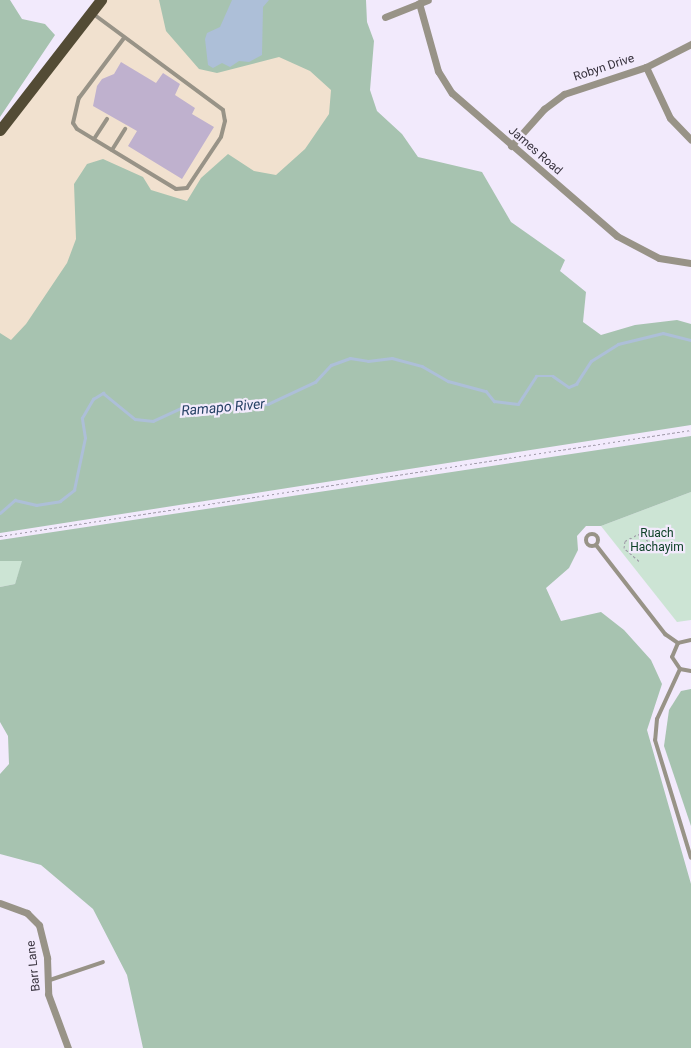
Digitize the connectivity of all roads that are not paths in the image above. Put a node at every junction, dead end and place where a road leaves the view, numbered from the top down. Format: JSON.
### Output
{"nodes":[{"id":1,"x":101,"y":0,"type":"edge"},
{"id":2,"x":428,"y":0,"type":"edge"},
{"id":3,"x":419,"y":3,"type":"junction"},
{"id":4,"x":90,"y":12,"type":"junction"},
{"id":5,"x":385,"y":18,"type":"dead end"},
{"id":6,"x":124,"y":38,"type":"junction"},
{"id":7,"x":691,"y":44,"type":"edge"},
{"id":8,"x":646,"y":67,"type":"junction"},
{"id":9,"x":106,"y":119,"type":"dead end"},
{"id":10,"x":125,"y":129,"type":"dead end"},
{"id":11,"x":0,"y":130,"type":"edge"},
{"id":12,"x":94,"y":140,"type":"junction"},
{"id":13,"x":691,"y":140,"type":"edge"},
{"id":14,"x":511,"y":146,"type":"junction"},
{"id":15,"x":112,"y":150,"type":"junction"},
{"id":16,"x":691,"y":263,"type":"edge"},
{"id":17,"x":596,"y":545,"type":"dead end"},
{"id":18,"x":691,"y":640,"type":"edge"},
{"id":19,"x":678,"y":643,"type":"junction"},
{"id":20,"x":680,"y":669,"type":"junction"},
{"id":21,"x":691,"y":671,"type":"edge"},
{"id":22,"x":691,"y":858,"type":"edge"},
{"id":23,"x":0,"y":903,"type":"edge"},
{"id":24,"x":103,"y":962,"type":"dead end"},
{"id":25,"x":47,"y":981,"type":"junction"},
{"id":26,"x":68,"y":1048,"type":"edge"}],
"edges":[{"from":1,"to":4,"type":"main road"},
{"from":2,"to":3,"type":"street"},
{"from":3,"to":5,"type":"street"},
{"from":3,"to":14,"type":"street","name":"James Road"},
{"from":4,"to":6,"type":"lane"},
{"from":4,"to":11,"type":"main road"},
{"from":6,"to":12,"type":"lane"},
{"from":6,"to":15,"type":"lane"},
{"from":7,"to":8,"type":"street","name":"Robyn Drive"},
{"from":8,"to":13,"type":"street"},
{"from":8,"to":14,"type":"street","name":"Robyn Drive"},
{"from":9,"to":12,"type":"lane"},
{"from":10,"to":15,"type":"lane"},
{"from":12,"to":15,"type":"lane"},
{"from":14,"to":16,"type":"street","name":"James Road"},
{"from":17,"to":19,"type":"lane"},
{"from":18,"to":19,"type":"lane"},
{"from":19,"to":20,"type":"lane"},
{"from":20,"to":21,"type":"lane"},
{"from":20,"to":22,"type":"lane"},
{"from":23,"to":25,"type":"street","name":"Barr Lane"},
{"from":24,"to":25,"type":"lane"},
{"from":25,"to":26,"type":"street","name":"Barr Lane"}]}
